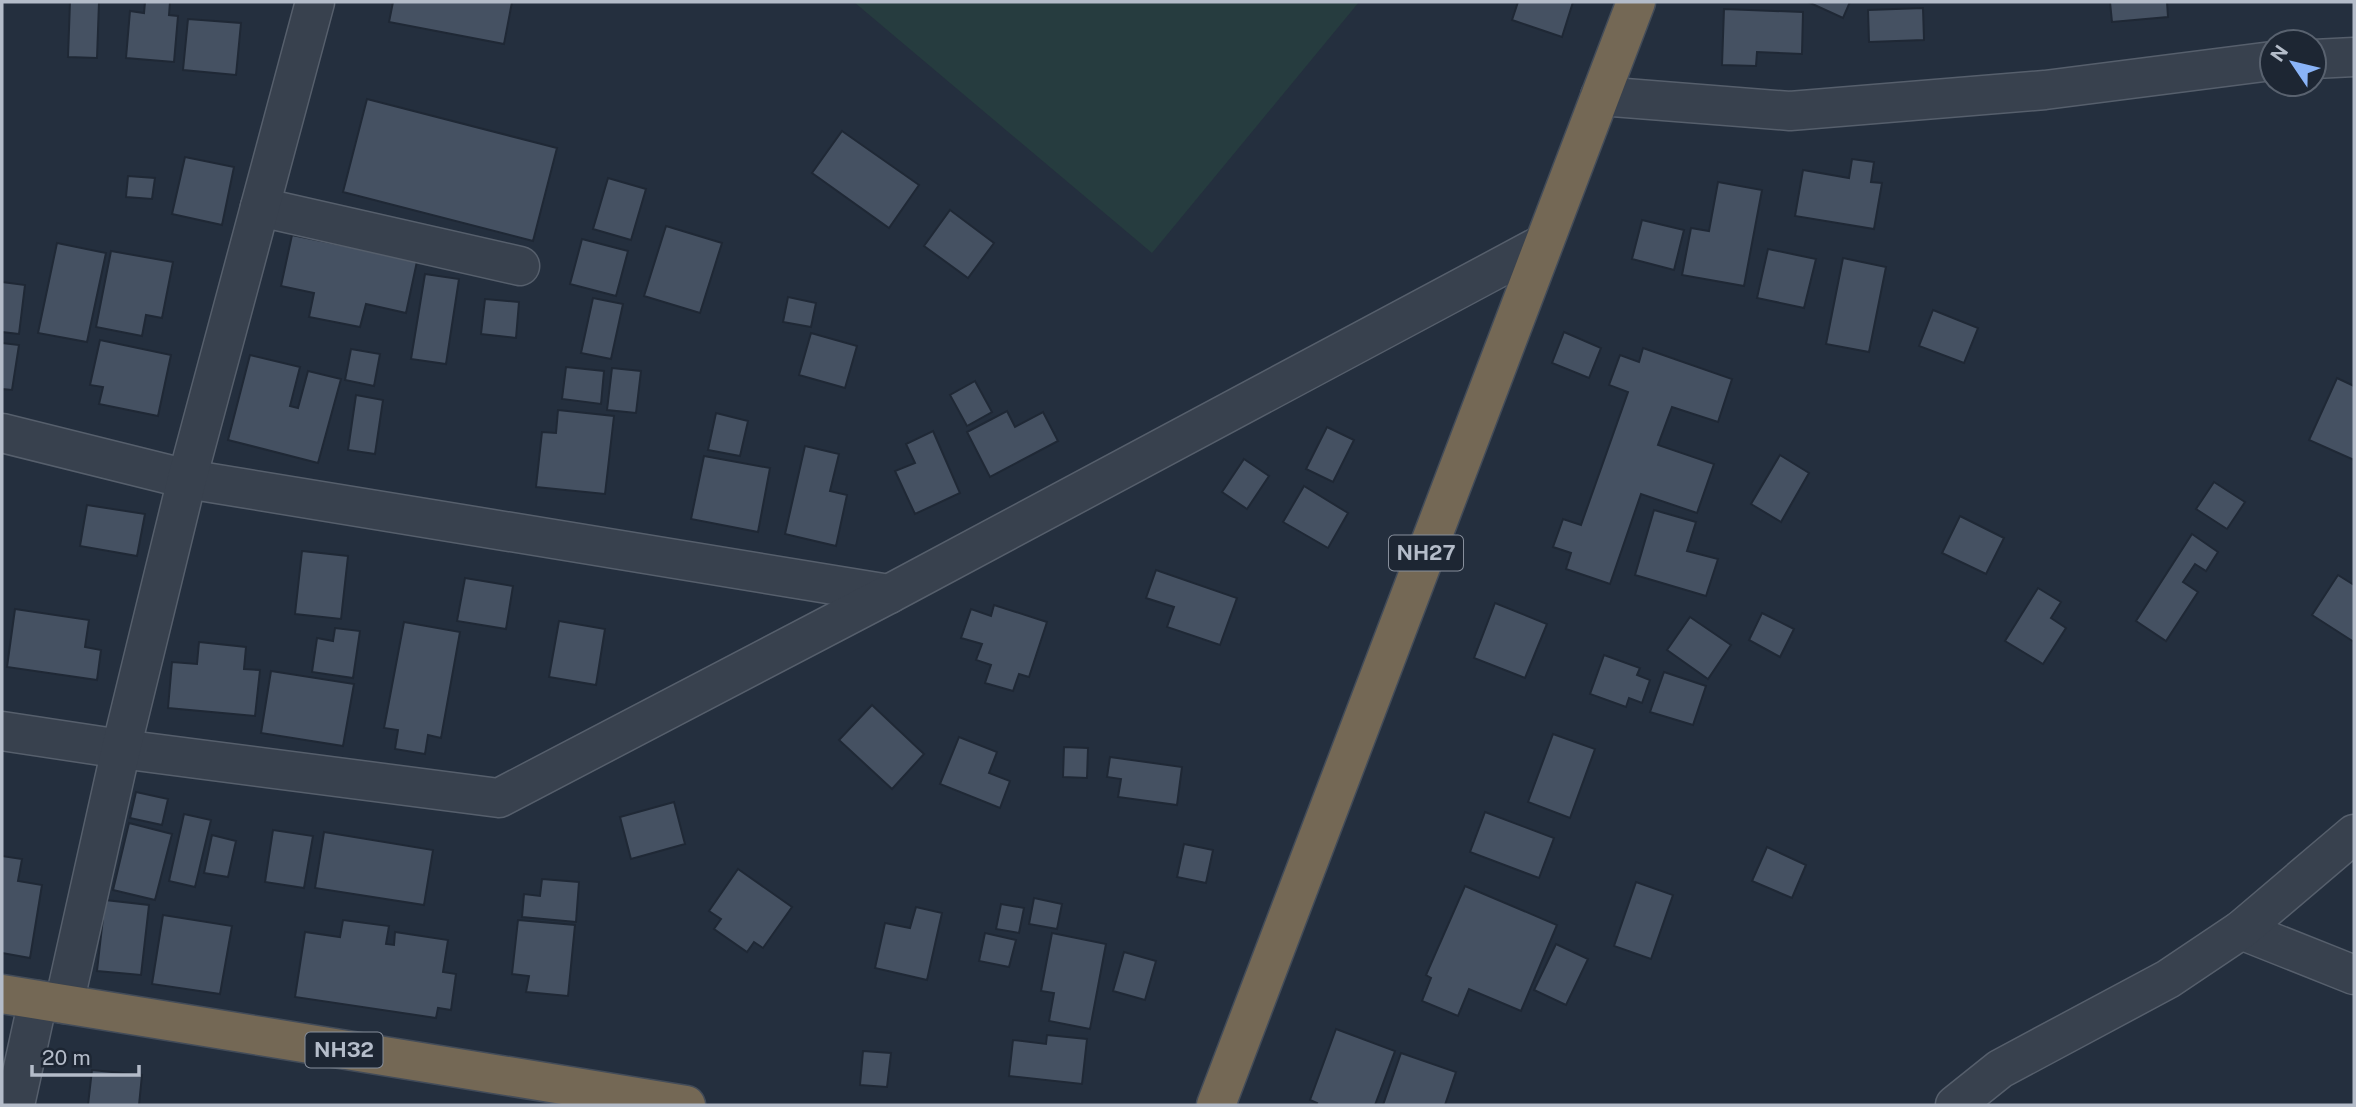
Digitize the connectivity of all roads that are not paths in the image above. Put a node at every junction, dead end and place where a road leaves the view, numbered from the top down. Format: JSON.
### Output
{"nodes":[{"id":1,"x":315,"y":2,"type":"edge"},
{"id":2,"x":1636,"y":2,"type":"edge"},
{"id":3,"x":2354,"y":57,"type":"edge"},
{"id":4,"x":2328,"y":58,"type":"edge"},
{"id":5,"x":2258,"y":63,"type":"edge"},
{"id":6,"x":1600,"y":96,"type":"junction"},
{"id":7,"x":260,"y":207,"type":"junction"},
{"id":8,"x":1543,"y":244,"type":"junction"},
{"id":9,"x":520,"y":265,"type":"dead end"},
{"id":10,"x":2,"y":433,"type":"edge"},
{"id":11,"x":187,"y":479,"type":"junction"},
{"id":12,"x":889,"y":594,"type":"junction"},
{"id":13,"x":2,"y":731,"type":"edge"},
{"id":14,"x":121,"y":749,"type":"junction"},
{"id":15,"x":2354,"y":834,"type":"edge"},
{"id":16,"x":2241,"y":930,"type":"junction"},
{"id":17,"x":2354,"y":975,"type":"edge"},
{"id":18,"x":34,"y":1000,"type":"edge"},
{"id":19,"x":15,"y":1105,"type":"edge"},
{"id":20,"x":685,"y":1105,"type":"edge"},
{"id":21,"x":1216,"y":1105,"type":"edge"},
{"id":22,"x":1955,"y":1105,"type":"edge"}],
"edges":[{"from":1,"to":7,"type":"street"},
{"from":2,"to":6,"type":"highway","number":"NH27"},
{"from":3,"to":4,"type":"street"},
{"from":5,"to":6,"type":"street"},
{"from":6,"to":8,"type":"highway","number":"NH27"},
{"from":7,"to":9,"type":"street"},
{"from":7,"to":11,"type":"street"},
{"from":8,"to":12,"type":"street"},
{"from":8,"to":21,"type":"highway","number":"NH27"},
{"from":10,"to":11,"type":"street"},
{"from":11,"to":12,"type":"street"},
{"from":11,"to":14,"type":"street"},
{"from":12,"to":14,"type":"street"},
{"from":13,"to":14,"type":"street"},
{"from":14,"to":18,"type":"street"},
{"from":15,"to":16,"type":"street"},
{"from":16,"to":17,"type":"street"},
{"from":16,"to":22,"type":"street"},
{"from":18,"to":19,"type":"street"},
{"from":18,"to":20,"type":"highway","number":"NH32"}]}
